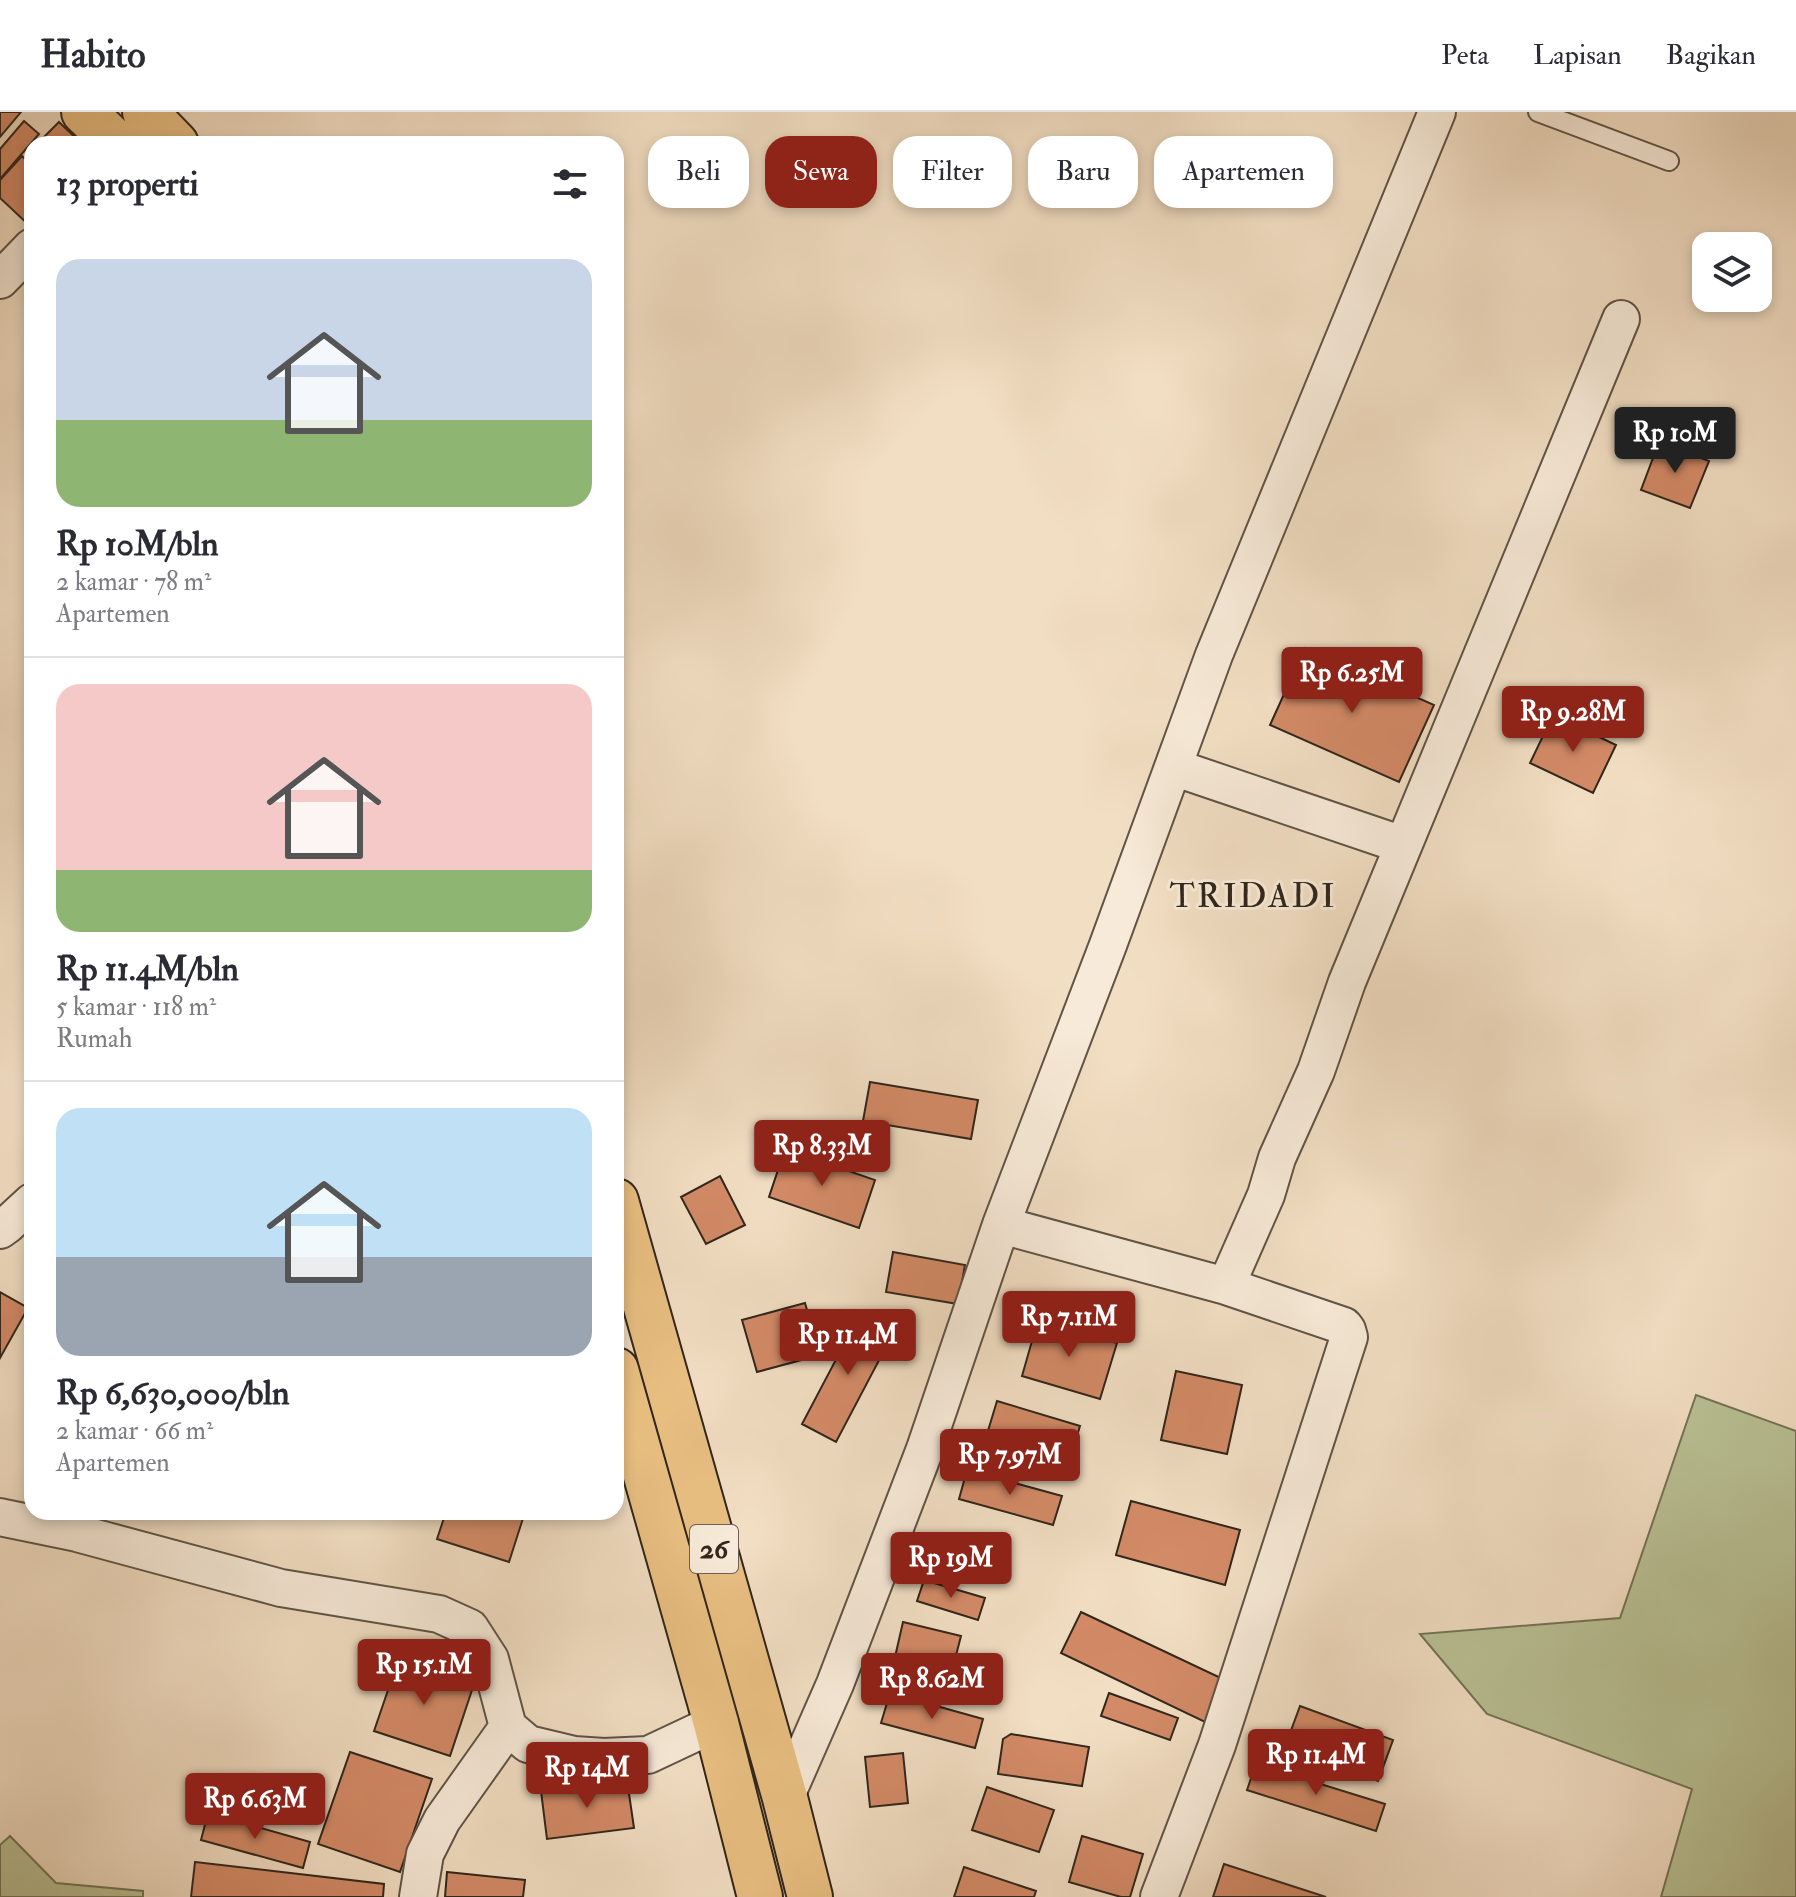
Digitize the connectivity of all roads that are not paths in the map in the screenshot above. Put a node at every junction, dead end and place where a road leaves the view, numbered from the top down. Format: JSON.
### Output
{"nodes":[{"id":1,"x":84,"y":112,"type":"edge"},
{"id":2,"x":145,"y":112,"type":"edge"},
{"id":3,"x":1437,"y":112,"type":"edge"},
{"id":4,"x":1538,"y":112,"type":"edge"},
{"id":5,"x":109,"y":136,"type":"edge"},
{"id":6,"x":168,"y":136,"type":"edge"},
{"id":7,"x":1669,"y":161,"type":"dead end"},
{"id":8,"x":24,"y":255,"type":"edge"},
{"id":9,"x":0,"y":280,"type":"edge"},
{"id":10,"x":1621,"y":319,"type":"dead end"},
{"id":11,"x":1173,"y":767,"type":"junction"},
{"id":12,"x":1403,"y":845,"type":"junction"},
{"id":13,"x":24,"y":1209,"type":"edge"},
{"id":14,"x":1001,"y":1225,"type":"junction"},
{"id":15,"x":624,"y":1229,"type":"edge"},
{"id":16,"x":0,"y":1230,"type":"edge"},
{"id":17,"x":1226,"y":1286,"type":"junction"},
{"id":18,"x":624,"y":1398,"type":"edge"},
{"id":19,"x":0,"y":1517,"type":"edge"},
{"id":20,"x":716,"y":1723,"type":"junction"},
{"id":21,"x":508,"y":1727,"type":"junction"},
{"id":22,"x":785,"y":1798,"type":"junction"},
{"id":23,"x":418,"y":1897,"type":"edge"},
{"id":24,"x":760,"y":1897,"type":"edge"},
{"id":25,"x":810,"y":1897,"type":"edge"},
{"id":26,"x":1159,"y":1897,"type":"edge"}],
"edges":[{"from":1,"to":5,"type":"highway"},
{"from":2,"to":6,"type":"highway"},
{"from":3,"to":11,"type":"street"},
{"from":4,"to":7,"type":"lane"},
{"from":8,"to":9,"type":"street"},
{"from":10,"to":12,"type":"street"},
{"from":11,"to":12,"type":"street"},
{"from":11,"to":14,"type":"street"},
{"from":12,"to":17,"type":"street"},
{"from":13,"to":16,"type":"street"},
{"from":14,"to":17,"type":"street"},
{"from":14,"to":22,"type":"street"},
{"from":15,"to":22,"type":"highway","number":"26"},
{"from":17,"to":26,"type":"street"},
{"from":18,"to":20,"type":"highway","number":"26"},
{"from":19,"to":21,"type":"street"},
{"from":20,"to":21,"type":"street"},
{"from":20,"to":24,"type":"highway","number":"26"},
{"from":21,"to":23,"type":"street"},
{"from":22,"to":25,"type":"highway","number":"26"}]}
